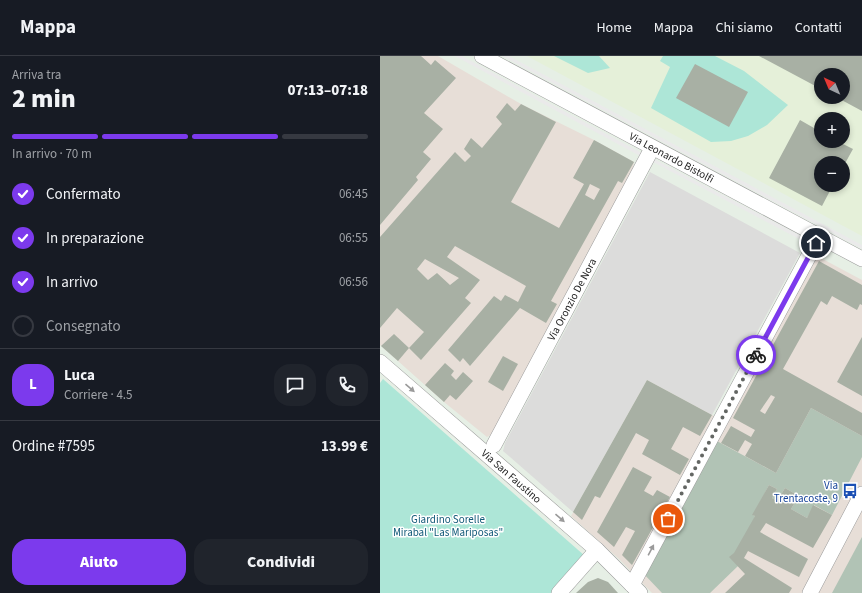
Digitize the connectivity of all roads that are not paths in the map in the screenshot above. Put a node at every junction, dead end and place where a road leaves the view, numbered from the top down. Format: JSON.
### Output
{"nodes":[{"id":1,"x":482,"y":56,"type":"edge"},
{"id":2,"x":649,"y":154,"type":"dead end"},
{"id":3,"x":819,"y":237,"type":"junction"},
{"id":4,"x":862,"y":259,"type":"edge"},
{"id":5,"x":380,"y":362,"type":"edge"},
{"id":6,"x":494,"y":445,"type":"dead end"},
{"id":7,"x":862,"y":494,"type":"edge"},
{"id":8,"x":597,"y":550,"type":"junction"},
{"id":9,"x":636,"y":589,"type":"edge"},
{"id":10,"x":559,"y":593,"type":"edge"},
{"id":11,"x":810,"y":593,"type":"edge"}],
"edges":[{"from":1,"to":3,"type":"street","name":"Via Leonardo Bistolfi"},
{"from":2,"to":6,"type":"street","name":"Via Oronzio De Nora"},
{"from":3,"to":4,"type":"street","name":"Via Leonardo Bistolfi"},
{"from":9,"to":3,"type":"street","one_way":true},
{"from":5,"to":8,"type":"street","name":"Via San Faustino","one_way":true},
{"from":7,"to":11,"type":"street"},
{"from":8,"to":9,"type":"street","name":"Via San Faustino"},
{"from":8,"to":10,"type":"street"}]}
